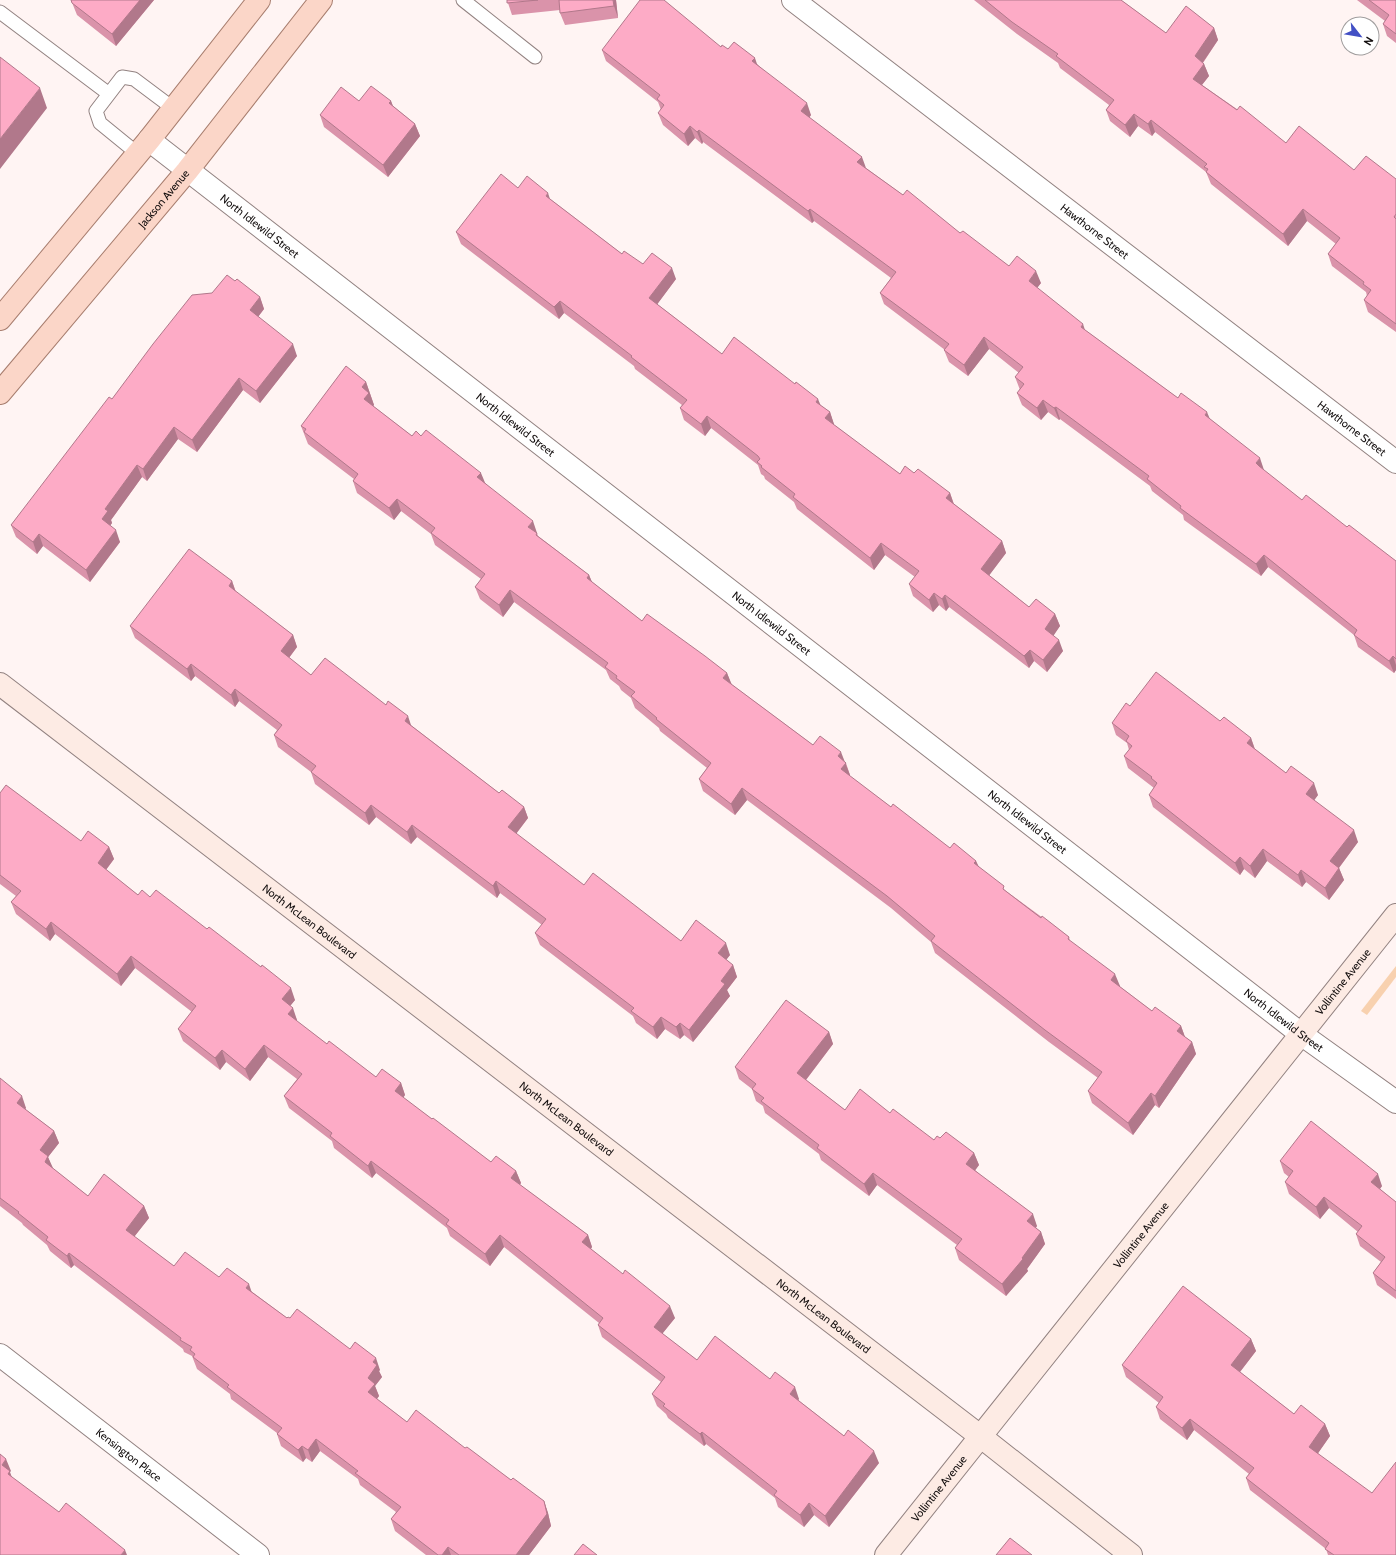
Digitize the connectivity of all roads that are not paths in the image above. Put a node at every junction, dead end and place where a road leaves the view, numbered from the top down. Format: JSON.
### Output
{"nodes":[{"id":1,"x":259,"y":0,"type":"edge"},
{"id":2,"x":321,"y":0,"type":"edge"},
{"id":3,"x":463,"y":0,"type":"edge"},
{"id":4,"x":793,"y":0,"type":"edge"},
{"id":5,"x":0,"y":12,"type":"edge"},
{"id":6,"x":535,"y":57,"type":"dead end"},
{"id":7,"x":109,"y":94,"type":"junction"},
{"id":8,"x":174,"y":109,"type":"junction"},
{"id":9,"x":144,"y":147,"type":"junction"},
{"id":10,"x":187,"y":171,"type":"junction"},
{"id":11,"x":0,"y":319,"type":"edge"},
{"id":12,"x":0,"y":393,"type":"edge"},
{"id":13,"x":1396,"y":462,"type":"edge"},
{"id":14,"x":0,"y":684,"type":"edge"},
{"id":15,"x":1396,"y":915,"type":"edge"},
{"id":16,"x":1301,"y":1034,"type":"junction"},
{"id":17,"x":1396,"y":1102,"type":"edge"},
{"id":18,"x":0,"y":1355,"type":"edge"},
{"id":19,"x":980,"y":1436,"type":"junction"},
{"id":20,"x":258,"y":1555,"type":"edge"},
{"id":21,"x":886,"y":1555,"type":"edge"},
{"id":22,"x":1131,"y":1555,"type":"edge"}],
"edges":[{"from":1,"to":8,"type":"main road"},
{"from":2,"to":10,"type":"main road","name":"Jackson Avenue"},
{"from":3,"to":6,"type":"lane"},
{"from":4,"to":13,"type":"street","name":"Hawthorne Street"},
{"from":5,"to":7,"type":"lane"},
{"from":7,"to":8,"type":"lane"},
{"from":7,"to":9,"type":"lane"},
{"from":8,"to":9,"type":"main road"},
{"from":9,"to":10,"type":"street","name":"North Idlewild Street"},
{"from":9,"to":11,"type":"main road"},
{"from":10,"to":12,"type":"main road","name":"Jackson Avenue"},
{"from":10,"to":16,"type":"street","name":"North Idlewild Street"},
{"from":14,"to":19,"type":"main road","name":"North McLean Boulevard"},
{"from":15,"to":16,"type":"main road","name":"Vollintine Avenue"},
{"from":16,"to":17,"type":"street","name":"North Idlewild Street"},
{"from":16,"to":19,"type":"main road","name":"Vollintine Avenue"},
{"from":18,"to":20,"type":"street","name":"Kensington Place"},
{"from":19,"to":21,"type":"main road","name":"Vollintine Avenue"},
{"from":19,"to":22,"type":"main road","name":"North McLean Boulevard"}]}
